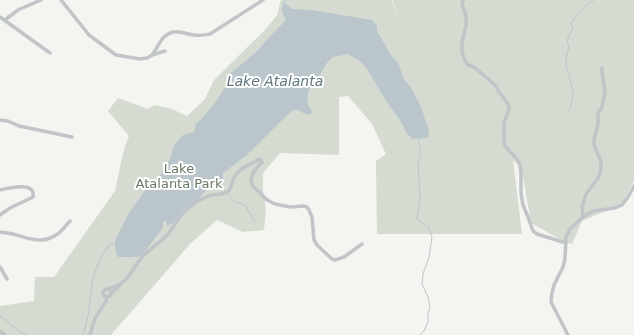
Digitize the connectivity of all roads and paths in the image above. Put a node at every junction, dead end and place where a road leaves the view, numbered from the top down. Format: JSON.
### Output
{"nodes":[{"id":1,"x":41,"y":0,"type":"edge"},
{"id":2,"x":61,"y":0,"type":"edge"},
{"id":3,"x":263,"y":0,"type":"edge"},
{"id":4,"x":463,"y":0,"type":"edge"},
{"id":5,"x":0,"y":17,"type":"edge"},
{"id":6,"x":5,"y":20,"type":"junction"},
{"id":7,"x":165,"y":51,"type":"dead end"},
{"id":8,"x":50,"y":52,"type":"dead end"},
{"id":9,"x":152,"y":55,"type":"junction"},
{"id":10,"x":602,"y":68,"type":"dead end"},
{"id":11,"x":0,"y":120,"type":"edge"},
{"id":12,"x":72,"y":137,"type":"dead end"},
{"id":13,"x":634,"y":186,"type":"edge"},
{"id":14,"x":0,"y":190,"type":"edge"},
{"id":15,"x":0,"y":215,"type":"edge"},
{"id":16,"x":582,"y":217,"type":"junction"},
{"id":17,"x":70,"y":221,"type":"dead end"},
{"id":18,"x":0,"y":232,"type":"edge"},
{"id":19,"x":362,"y":244,"type":"dead end"},
{"id":20,"x":566,"y":244,"type":"junction"},
{"id":21,"x":0,"y":267,"type":"edge"},
{"id":22,"x":7,"y":279,"type":"dead end"},
{"id":23,"x":120,"y":284,"type":"junction"},
{"id":24,"x":107,"y":289,"type":"junction"},
{"id":25,"x":111,"y":294,"type":"junction"},
{"id":26,"x":107,"y":297,"type":"junction"},
{"id":27,"x":0,"y":331,"type":"edge"},
{"id":28,"x":5,"y":335,"type":"edge"},
{"id":29,"x":90,"y":335,"type":"edge"},
{"id":30,"x":568,"y":335,"type":"edge"}],
"edges":[{"from":1,"to":6,"type":"street"},
{"from":2,"to":9,"type":"street"},
{"from":3,"to":9,"type":"street"},
{"from":4,"to":20,"type":"street"},
{"from":5,"to":6,"type":"street"},
{"from":6,"to":8,"type":"street"},
{"from":7,"to":9,"type":"street"},
{"from":10,"to":16,"type":"street"},
{"from":11,"to":12,"type":"street"},
{"from":13,"to":16,"type":"street"},
{"from":14,"to":15,"type":"street"},
{"from":16,"to":20,"type":"street"},
{"from":17,"to":18,"type":"street"},
{"from":19,"to":23,"type":"street"},
{"from":20,"to":30,"type":"street"},
{"from":21,"to":22,"type":"street"},
{"from":23,"to":24,"type":"street"},
{"from":23,"to":25,"type":"street"},
{"from":24,"to":25,"type":"street"},
{"from":24,"to":26,"type":"street"},
{"from":25,"to":26,"type":"street"},
{"from":26,"to":29,"type":"street"},
{"from":27,"to":28,"type":"street"}]}
